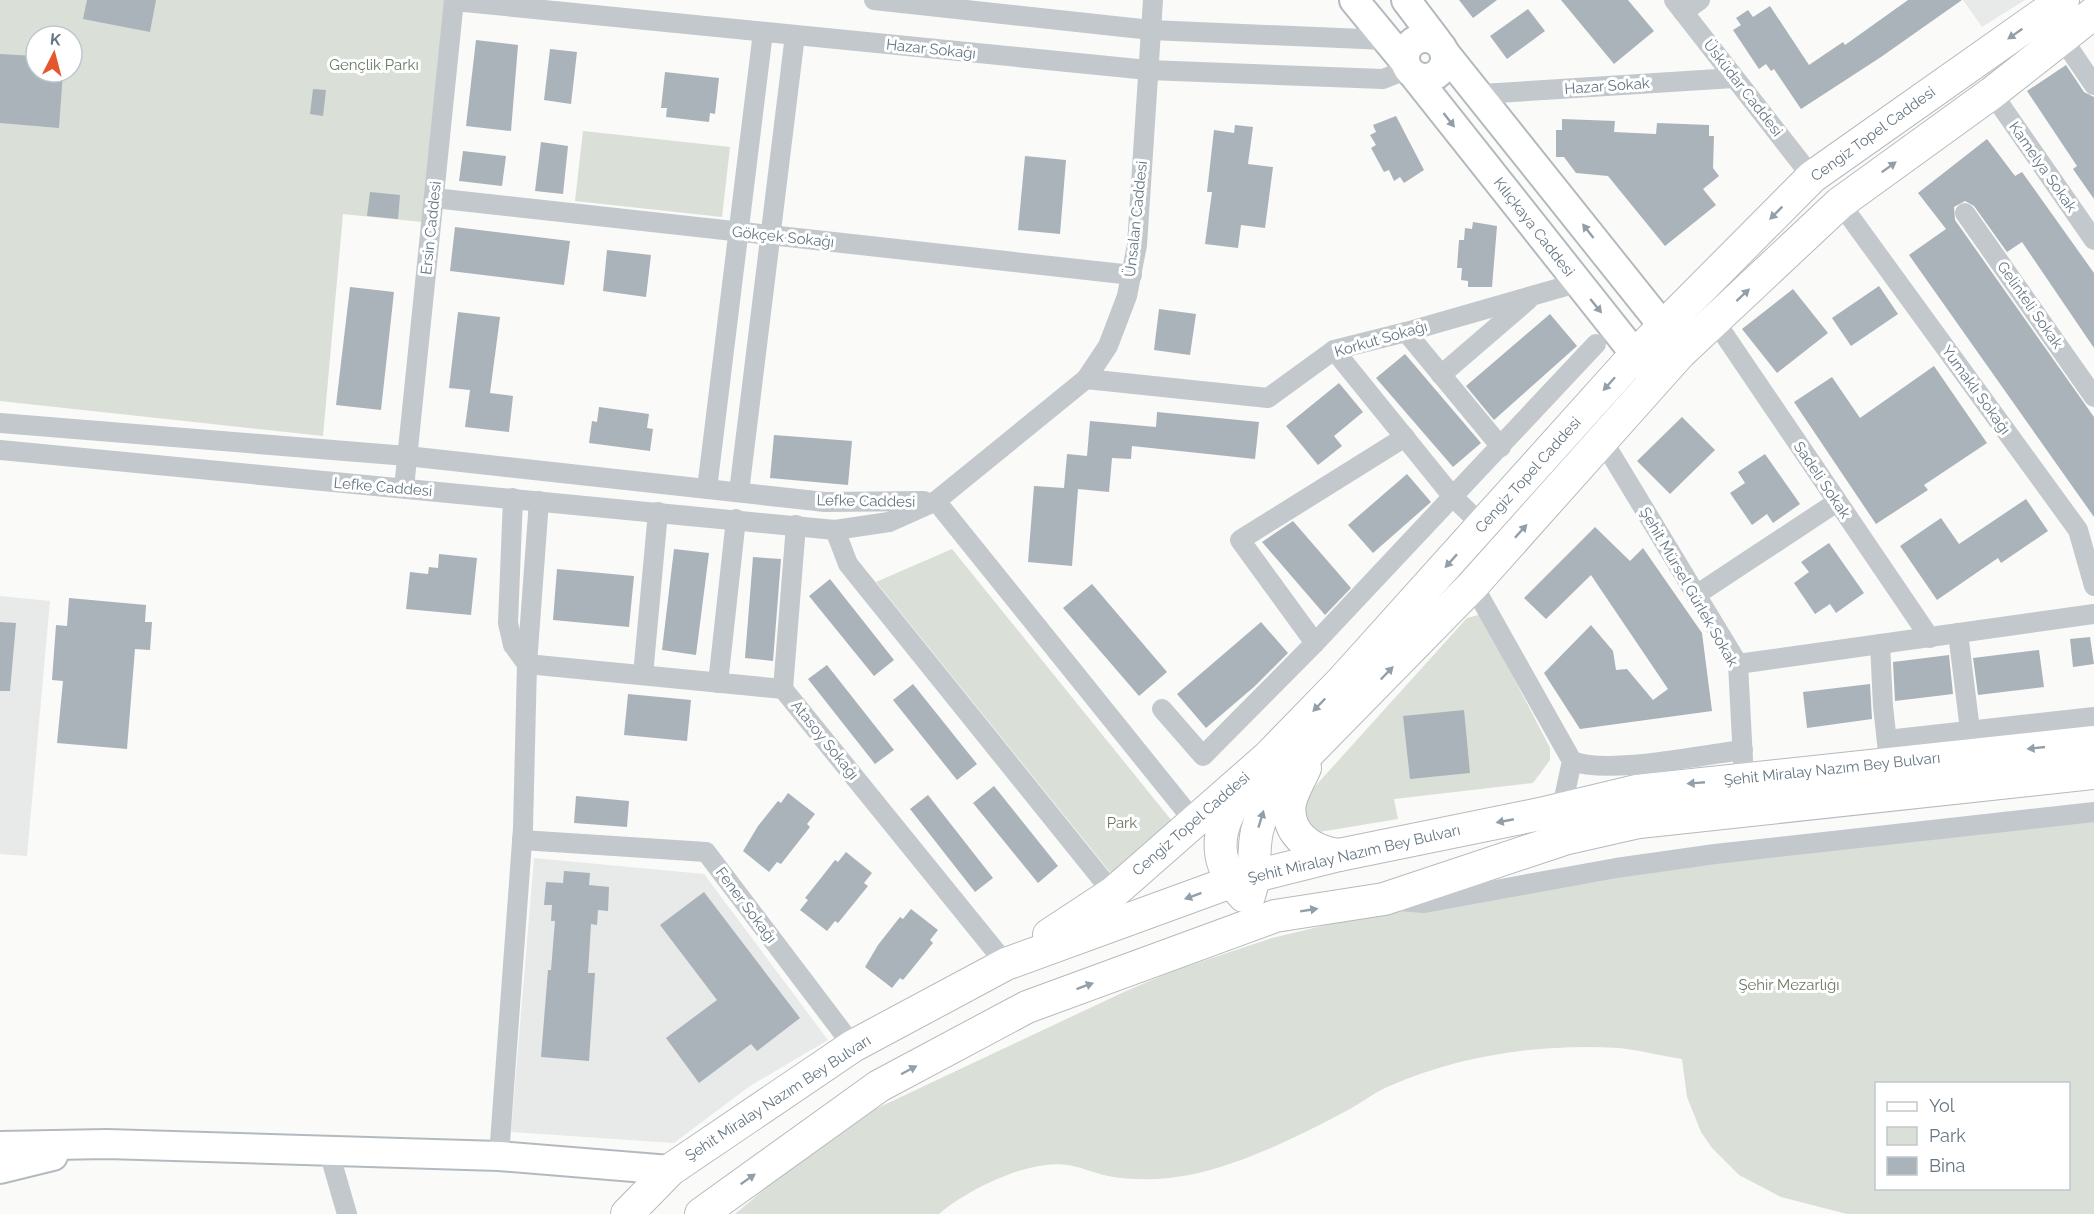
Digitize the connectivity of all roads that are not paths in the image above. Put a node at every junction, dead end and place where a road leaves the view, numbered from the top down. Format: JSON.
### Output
{"nodes":[{"id":1,"x":874,"y":0,"type":"edge"},
{"id":2,"x":1153,"y":0,"type":"edge"},
{"id":3,"x":1354,"y":0,"type":"edge"},
{"id":4,"x":1406,"y":0,"type":"edge"},
{"id":5,"x":1700,"y":0,"type":"edge"},
{"id":6,"x":2063,"y":0,"type":"edge"},
{"id":7,"x":454,"y":1,"type":"edge"},
{"id":8,"x":1678,"y":6,"type":"edge"},
{"id":9,"x":2094,"y":13,"type":"edge"},
{"id":10,"x":1151,"y":30,"type":"junction"},
{"id":11,"x":762,"y":32,"type":"junction"},
{"id":12,"x":795,"y":35,"type":"junction"},
{"id":13,"x":2062,"y":38,"type":"junction"},
{"id":14,"x":1386,"y":40,"type":"junction"},
{"id":15,"x":1441,"y":47,"type":"junction"},
{"id":16,"x":1409,"y":69,"type":"junction"},
{"id":17,"x":1148,"y":70,"type":"junction"},
{"id":18,"x":1734,"y":78,"type":"junction"},
{"id":19,"x":2094,"y":85,"type":"edge"},
{"id":20,"x":1992,"y":93,"type":"junction"},
{"id":21,"x":1480,"y":94,"type":"junction"},
{"id":22,"x":1812,"y":177,"type":"junction"},
{"id":23,"x":434,"y":198,"type":"junction"},
{"id":24,"x":1840,"y":203,"type":"junction"},
{"id":25,"x":1965,"y":213,"type":"dead end"},
{"id":26,"x":738,"y":232,"type":"junction"},
{"id":27,"x":771,"y":235,"type":"junction"},
{"id":28,"x":2094,"y":240,"type":"edge"},
{"id":29,"x":1132,"y":275,"type":"junction"},
{"id":30,"x":1577,"y":283,"type":"junction"},
{"id":31,"x":1534,"y":295,"type":"junction"},
{"id":32,"x":1715,"y":321,"type":"junction"},
{"id":33,"x":1663,"y":326,"type":"junction"},
{"id":34,"x":1406,"y":332,"type":"junction"},
{"id":35,"x":1596,"y":344,"type":"dead end"},
{"id":36,"x":1334,"y":350,"type":"junction"},
{"id":37,"x":1680,"y":353,"type":"junction"},
{"id":38,"x":1635,"y":354,"type":"junction"},
{"id":39,"x":1441,"y":375,"type":"junction"},
{"id":40,"x":1086,"y":379,"type":"junction"},
{"id":41,"x":1656,"y":380,"type":"junction"},
{"id":42,"x":2094,"y":397,"type":"edge"},
{"id":43,"x":0,"y":423,"type":"edge"},
{"id":44,"x":1405,"y":437,"type":"junction"},
{"id":45,"x":1603,"y":441,"type":"junction"},
{"id":46,"x":1501,"y":447,"type":"junction"},
{"id":47,"x":0,"y":450,"type":"edge"},
{"id":48,"x":407,"y":456,"type":"junction"},
{"id":49,"x":404,"y":488,"type":"junction"},
{"id":50,"x":707,"y":489,"type":"junction"},
{"id":51,"x":739,"y":492,"type":"junction"},
{"id":52,"x":1453,"y":497,"type":"junction"},
{"id":53,"x":513,"y":498,"type":"junction"},
{"id":54,"x":539,"y":501,"type":"junction"},
{"id":55,"x":936,"y":501,"type":"junction"},
{"id":56,"x":1837,"y":502,"type":"junction"},
{"id":57,"x":658,"y":512,"type":"junction"},
{"id":58,"x":736,"y":519,"type":"junction"},
{"id":59,"x":796,"y":525,"type":"junction"},
{"id":60,"x":1484,"y":525,"type":"junction"},
{"id":61,"x":835,"y":530,"type":"junction"},
{"id":62,"x":1473,"y":585,"type":"junction"},
{"id":63,"x":2094,"y":586,"type":"edge"},
{"id":64,"x":1696,"y":595,"type":"junction"},
{"id":65,"x":2094,"y":615,"type":"edge"},
{"id":66,"x":1958,"y":633,"type":"junction"},
{"id":67,"x":1929,"y":638,"type":"junction"},
{"id":68,"x":1315,"y":643,"type":"junction"},
{"id":69,"x":1880,"y":644,"type":"junction"},
{"id":70,"x":527,"y":664,"type":"junction"},
{"id":71,"x":1738,"y":664,"type":"junction"},
{"id":72,"x":643,"y":675,"type":"junction"},
{"id":73,"x":718,"y":682,"type":"junction"},
{"id":74,"x":783,"y":689,"type":"junction"},
{"id":75,"x":1162,"y":709,"type":"dead end"},
{"id":76,"x":2094,"y":717,"type":"edge"},
{"id":77,"x":1970,"y":730,"type":"junction"},
{"id":78,"x":2094,"y":742,"type":"edge"},
{"id":79,"x":1314,"y":748,"type":"junction"},
{"id":80,"x":1888,"y":752,"type":"junction"},
{"id":81,"x":1268,"y":757,"type":"junction"},
{"id":82,"x":1572,"y":761,"type":"junction"},
{"id":83,"x":1744,"y":764,"type":"junction"},
{"id":84,"x":2094,"y":773,"type":"edge"},
{"id":85,"x":1562,"y":807,"type":"junction"},
{"id":86,"x":2094,"y":812,"type":"edge"},
{"id":87,"x":1194,"y":820,"type":"junction"},
{"id":88,"x":522,"y":840,"type":"junction"},
{"id":89,"x":1339,"y":855,"type":"junction"},
{"id":90,"x":1244,"y":886,"type":"junction"},
{"id":91,"x":1113,"y":893,"type":"junction"},
{"id":92,"x":1384,"y":899,"type":"junction"},
{"id":93,"x":1275,"y":916,"type":"junction"},
{"id":94,"x":1229,"y":932,"type":"junction"},
{"id":95,"x":1006,"y":964,"type":"junction"},
{"id":96,"x":853,"y":1046,"type":"junction"},
{"id":97,"x":107,"y":1144,"type":"junction"},
{"id":98,"x":0,"y":1146,"type":"edge"},
{"id":99,"x":329,"y":1152,"type":"junction"},
{"id":100,"x":499,"y":1156,"type":"junction"},
{"id":101,"x":0,"y":1169,"type":"edge"},
{"id":102,"x":670,"y":1170,"type":"junction"},
{"id":103,"x":347,"y":1214,"type":"edge"},
{"id":104,"x":627,"y":1214,"type":"edge"},
{"id":105,"x":701,"y":1214,"type":"edge"}],
"edges":[{"from":1,"to":10,"type":"street"},
{"from":2,"to":10,"type":"street","name":"Ünsalan Caddesi"},
{"from":3,"to":14,"type":"street","name":"Kılıçkaya Caddesi"},
{"from":4,"to":15,"type":"street"},
{"from":5,"to":8,"type":"street"},
{"from":6,"to":22,"type":"main road","name":"Cengiz Topel Caddesi","one_way":true},
{"from":7,"to":11,"type":"street","name":"Hazar Sokağı"},
{"from":7,"to":23,"type":"street","name":"Ersin Caddesi"},
{"from":8,"to":18,"type":"street","name":"Üsküdar Caddesi"},
{"from":9,"to":13,"type":"main road"},
{"from":10,"to":14,"type":"street"},
{"from":10,"to":17,"type":"street","name":"Ünsalan Caddesi"},
{"from":11,"to":12,"type":"street","name":"Hazar Sokağı"},
{"from":11,"to":26,"type":"street"},
{"from":12,"to":17,"type":"street","name":"Hazar Sokağı"},
{"from":12,"to":27,"type":"street"},
{"from":13,"to":19,"type":"street"},
{"from":13,"to":20,"type":"main road"},
{"from":14,"to":16,"type":"street","name":"Kılıçkaya Caddesi"},
{"from":15,"to":16,"type":"street"},
{"from":15,"to":21,"type":"street"},
{"from":16,"to":17,"type":"street","name":"Hazar Sokağı"},
{"from":16,"to":30,"type":"street","name":"Kılıçkaya Caddesi","one_way":true},
{"from":17,"to":29,"type":"street","name":"Ünsalan Caddesi"},
{"from":18,"to":21,"type":"street","name":"Hazar Sokak"},
{"from":18,"to":22,"type":"street","name":"Üsküdar Caddesi"},
{"from":24,"to":20,"type":"main road","one_way":true},
{"from":20,"to":28,"type":"street","name":"Kamelya Sokak"},
{"from":33,"to":21,"type":"street","one_way":true},
{"from":22,"to":33,"type":"main road","name":"Cengiz Topel Caddesi","one_way":true},
{"from":23,"to":26,"type":"street","name":"Gökçek Sokağı"},
{"from":23,"to":48,"type":"street","name":"Ersin Caddesi"},
{"from":32,"to":24,"type":"main road","one_way":true},
{"from":24,"to":63,"type":"street","name":"Yumaklı Sokağı"},
{"from":25,"to":42,"type":"street","name":"Gelinteli Sokak"},
{"from":26,"to":27,"type":"street","name":"Gökçek Sokağı"},
{"from":26,"to":50,"type":"street"},
{"from":27,"to":29,"type":"street","name":"Gökçek Sokağı"},
{"from":27,"to":51,"type":"street"},
{"from":29,"to":40,"type":"street","name":"Ünsalan Caddesi"},
{"from":30,"to":31,"type":"street","name":"Korkut Sokağı"},
{"from":30,"to":38,"type":"street","name":"Kılıçkaya Caddesi","one_way":true},
{"from":31,"to":34,"type":"street","name":"Korkut Sokağı"},
{"from":31,"to":39,"type":"street"},
{"from":32,"to":37,"type":"main road"},
{"from":32,"to":56,"type":"street","name":"Sadeli Sokak"},
{"from":33,"to":37,"type":"street"},
{"from":33,"to":38,"type":"main road","name":"Cengiz Topel Caddesi"},
{"from":34,"to":36,"type":"street","name":"Korkut Sokağı"},
{"from":34,"to":39,"type":"street"},
{"from":35,"to":46,"type":"street"},
{"from":36,"to":40,"type":"street","name":"Korkut Sokağı"},
{"from":36,"to":44,"type":"street"},
{"from":37,"to":41,"type":"main road"},
{"from":38,"to":41,"type":"street","name":"Kılıçkaya Caddesi"},
{"from":38,"to":60,"type":"main road","name":"Cengiz Topel Caddesi","one_way":true},
{"from":39,"to":46,"type":"street"},
{"from":40,"to":55,"type":"street","name":"Ünsalan Caddesi"},
{"from":41,"to":45,"type":"main road"},
{"from":43,"to":48,"type":"street","name":"Lefke Caddesi"},
{"from":44,"to":52,"type":"street"},
{"from":44,"to":68,"type":"street"},
{"from":62,"to":45,"type":"main road","one_way":true},
{"from":45,"to":64,"type":"street","name":"Şehit Mürsel Gürlek Sokak"},
{"from":46,"to":52,"type":"street"},
{"from":47,"to":49,"type":"street","name":"Lefke Caddesi"},
{"from":48,"to":49,"type":"street","name":"Ersin Caddesi"},
{"from":48,"to":50,"type":"street","name":"Lefke Caddesi"},
{"from":49,"to":53,"type":"street","name":"Lefke Caddesi"},
{"from":50,"to":51,"type":"street","name":"Lefke Caddesi"},
{"from":51,"to":55,"type":"street","name":"Lefke Caddesi"},
{"from":52,"to":60,"type":"street"},
{"from":52,"to":68,"type":"street"},
{"from":53,"to":54,"type":"street","name":"Lefke Caddesi"},
{"from":53,"to":70,"type":"street"},
{"from":54,"to":57,"type":"street","name":"Lefke Caddesi"},
{"from":54,"to":70,"type":"street"},
{"from":55,"to":61,"type":"street","name":"Lefke Caddesi"},
{"from":55,"to":87,"type":"street"},
{"from":56,"to":64,"type":"street"},
{"from":56,"to":67,"type":"street","name":"Sadeli Sokak"},
{"from":57,"to":58,"type":"street","name":"Lefke Caddesi"},
{"from":57,"to":72,"type":"street"},
{"from":58,"to":59,"type":"street","name":"Lefke Caddesi"},
{"from":58,"to":73,"type":"street"},
{"from":59,"to":61,"type":"street","name":"Lefke Caddesi"},
{"from":59,"to":74,"type":"street"},
{"from":60,"to":81,"type":"main road","name":"Cengiz Topel Caddesi","one_way":true},
{"from":61,"to":91,"type":"street"},
{"from":79,"to":62,"type":"main road","one_way":true},
{"from":62,"to":82,"type":"street"},
{"from":64,"to":71,"type":"street","name":"Şehit Mürsel Gürlek Sokak"},
{"from":65,"to":66,"type":"street"},
{"from":66,"to":67,"type":"street"},
{"from":66,"to":77,"type":"street"},
{"from":67,"to":69,"type":"street"},
{"from":68,"to":75,"type":"street"},
{"from":69,"to":71,"type":"street"},
{"from":69,"to":80,"type":"street"},
{"from":70,"to":72,"type":"street","name":"Atasoy Sokağı"},
{"from":70,"to":88,"type":"street"},
{"from":71,"to":83,"type":"street","name":"Şehit Mürsel Gürlek Sokak"},
{"from":72,"to":73,"type":"street","name":"Atasoy Sokağı"},
{"from":73,"to":74,"type":"street","name":"Atasoy Sokağı"},
{"from":74,"to":95,"type":"street","name":"Atasoy Sokağı"},
{"from":76,"to":77,"type":"street"},
{"from":77,"to":80,"type":"street"},
{"from":78,"to":80,"type":"main road","name":"Şehit Miralay Nazım Bey Bulvarı","one_way":true},
{"from":79,"to":89,"type":"main road"},
{"from":90,"to":79,"type":"main road","one_way":true},
{"from":80,"to":83,"type":"main road","name":"Şehit Miralay Nazım Bey Bulvarı"},
{"from":81,"to":87,"type":"main road","name":"Cengiz Topel Caddesi"},
{"from":81,"to":90,"type":"main road"},
{"from":82,"to":83,"type":"street"},
{"from":82,"to":85,"type":"street"},
{"from":83,"to":85,"type":"main road","name":"Şehit Miralay Nazım Bey Bulvarı","one_way":true},
{"from":84,"to":92,"type":"main road","name":"Şehit Miralay Nazım Bey Bulvarı"},
{"from":85,"to":89,"type":"main road","name":"Şehit Miralay Nazım Bey Bulvarı","one_way":true},
{"from":86,"to":92,"type":"street"},
{"from":87,"to":91,"type":"main road","name":"Cengiz Topel Caddesi"},
{"from":88,"to":96,"type":"street","name":"Fener Sokağı"},
{"from":88,"to":100,"type":"street"},
{"from":89,"to":90,"type":"main road","name":"Şehit Miralay Nazım Bey Bulvarı"},
{"from":90,"to":93,"type":"main road"},
{"from":90,"to":94,"type":"main road"},
{"from":90,"to":95,"type":"main road","name":"Şehit Miralay Nazım Bey Bulvarı","one_way":true},
{"from":91,"to":95,"type":"main road","name":"Cengiz Topel Caddesi"},
{"from":93,"to":92,"type":"main road","name":"Şehit Miralay Nazım Bey Bulvarı","one_way":true},
{"from":93,"to":94,"type":"main road","name":"Şehit Miralay Nazım Bey Bulvarı"},
{"from":105,"to":94,"type":"main road","name":"Şehit Miralay Nazım Bey Bulvarı","one_way":true},
{"from":95,"to":96,"type":"main road","name":"Şehit Miralay Nazım Bey Bulvarı"},
{"from":96,"to":102,"type":"main road","name":"Şehit Miralay Nazım Bey Bulvarı"},
{"from":97,"to":98,"type":"street"},
{"from":97,"to":99,"type":"street"},
{"from":97,"to":101,"type":"street"},
{"from":99,"to":100,"type":"street"},
{"from":99,"to":103,"type":"street"},
{"from":100,"to":102,"type":"street"},
{"from":102,"to":104,"type":"main road","name":"Şehit Miralay Nazım Bey Bulvarı"}]}
